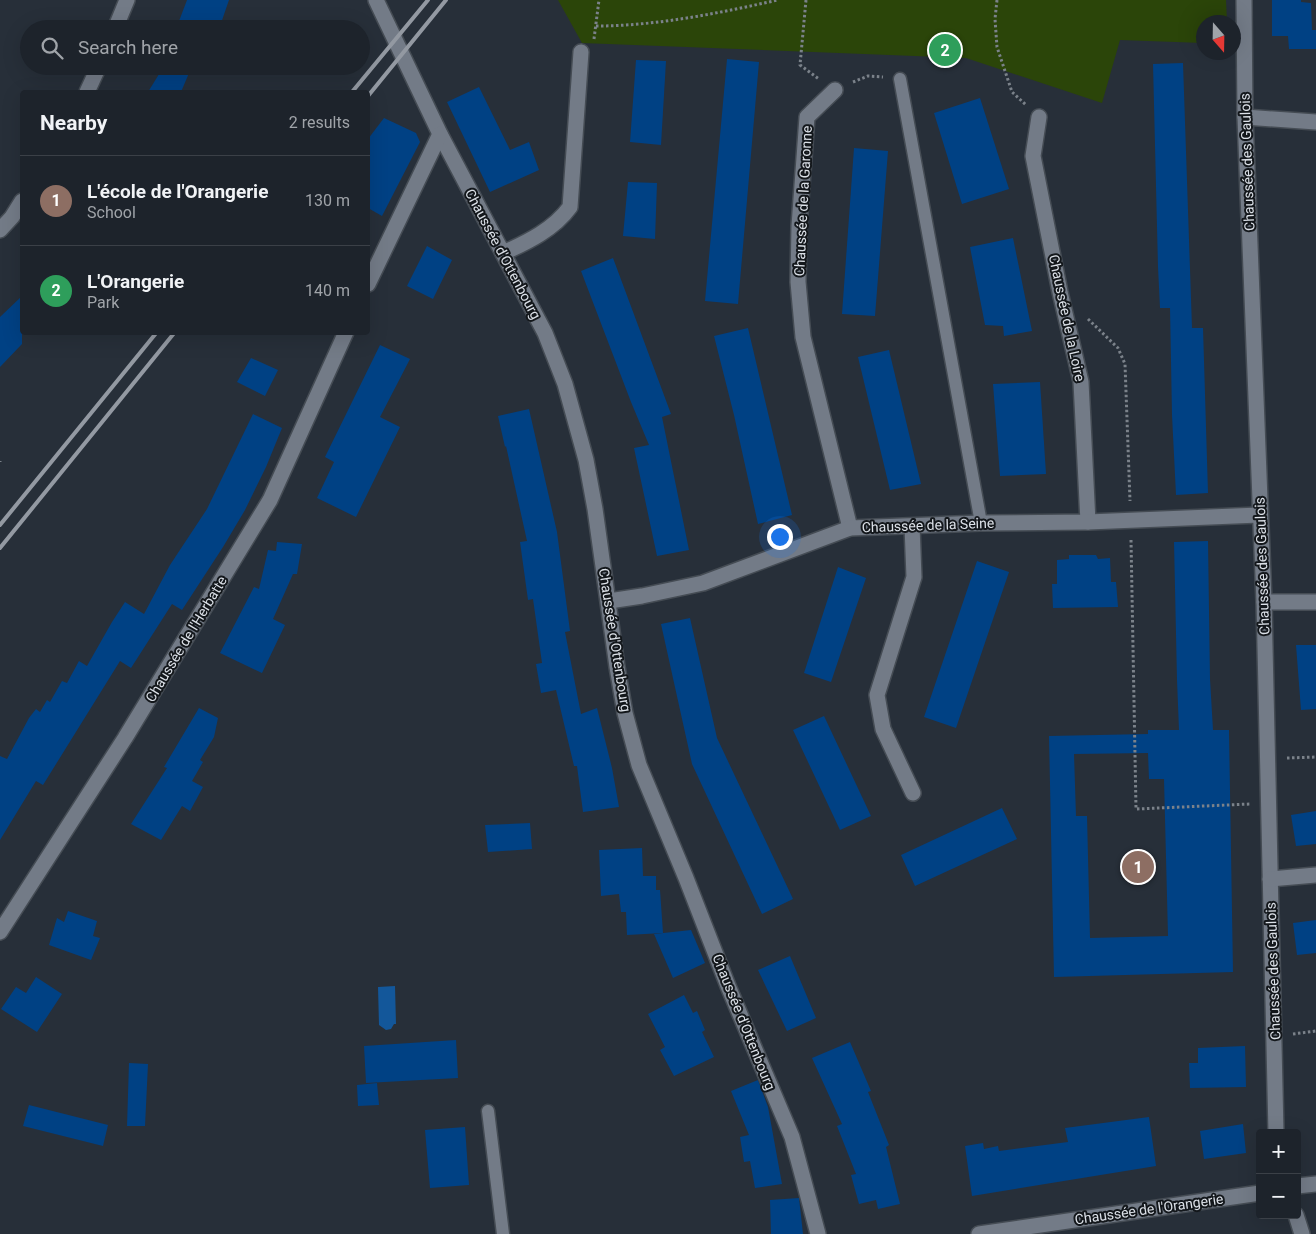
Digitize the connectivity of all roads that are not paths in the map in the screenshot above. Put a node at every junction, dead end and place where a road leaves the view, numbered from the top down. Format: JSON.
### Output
{"nodes":[{"id":1,"x":127,"y":0,"type":"edge"},
{"id":2,"x":376,"y":0,"type":"edge"},
{"id":3,"x":1244,"y":0,"type":"edge"},
{"id":4,"x":119,"y":20,"type":"edge"},
{"id":5,"x":581,"y":52,"type":"road end"},
{"id":6,"x":95,"y":75,"type":"edge"},
{"id":7,"x":900,"y":79,"type":"road end"},
{"id":8,"x":89,"y":90,"type":"edge"},
{"id":9,"x":835,"y":90,"type":"road end"},
{"id":10,"x":1039,"y":117,"type":"road end"},
{"id":11,"x":1245,"y":118,"type":"junction"},
{"id":12,"x":1316,"y":122,"type":"edge"},
{"id":13,"x":440,"y":134,"type":"junction"},
{"id":14,"x":20,"y":204,"type":"edge"},
{"id":15,"x":0,"y":230,"type":"edge"},
{"id":16,"x":503,"y":253,"type":"junction"},
{"id":17,"x":370,"y":280,"type":"edge"},
{"id":18,"x":345,"y":335,"type":"edge"},
{"id":19,"x":1260,"y":515,"type":"junction"},
{"id":20,"x":1088,"y":522,"type":"junction"},
{"id":21,"x":981,"y":523,"type":"junction"},
{"id":22,"x":912,"y":526,"type":"junction"},
{"id":23,"x":850,"y":528,"type":"junction"},
{"id":24,"x":609,"y":600,"type":"junction"},
{"id":25,"x":1264,"y":602,"type":"junction"},
{"id":26,"x":1316,"y":602,"type":"edge"},
{"id":27,"x":913,"y":793,"type":"dead end"},
{"id":28,"x":1316,"y":875,"type":"edge"},
{"id":29,"x":1270,"y":879,"type":"junction"},
{"id":30,"x":0,"y":932,"type":"edge"},
{"id":31,"x":488,"y":1111,"type":"dead end"},
{"id":32,"x":1276,"y":1129,"type":"edge"},
{"id":33,"x":1316,"y":1184,"type":"edge"},
{"id":34,"x":1301,"y":1186,"type":"edge"},
{"id":35,"x":1256,"y":1193,"type":"edge"},
{"id":36,"x":1297,"y":1219,"type":"edge"},
{"id":37,"x":503,"y":1234,"type":"edge"},
{"id":38,"x":818,"y":1234,"type":"edge"},
{"id":39,"x":979,"y":1234,"type":"edge"},
{"id":40,"x":1302,"y":1234,"type":"edge"}],
"edges":[{"from":1,"to":4,"type":"street"},
{"from":2,"to":13,"type":"street","name":"Chaussée d'Ottenbourg"},
{"from":3,"to":11,"type":"street","name":"Chaussée des Gaulois"},
{"from":5,"to":16,"type":"street"},
{"from":6,"to":8,"type":"street"},
{"from":7,"to":21,"type":"lane"},
{"from":9,"to":23,"type":"street","name":"Chaussée de la Garonne"},
{"from":10,"to":20,"type":"street","name":"Chaussée de la Loire"},
{"from":11,"to":12,"type":"street"},
{"from":11,"to":19,"type":"street","name":"Chaussée des Gaulois"},
{"from":13,"to":16,"type":"street","name":"Chaussée d'Ottenbourg"},
{"from":13,"to":17,"type":"street"},
{"from":14,"to":15,"type":"street"},
{"from":16,"to":24,"type":"street","name":"Chaussée d'Ottenbourg"},
{"from":18,"to":30,"type":"street","name":"Chaussée de l'Herbatte"},
{"from":19,"to":20,"type":"street","name":"Chaussée de la Seine"},
{"from":19,"to":25,"type":"street","name":"Chaussée des Gaulois"},
{"from":20,"to":21,"type":"street","name":"Chaussée de la Seine"},
{"from":21,"to":22,"type":"street","name":"Chaussée de la Seine"},
{"from":22,"to":23,"type":"street","name":"Chaussée de la Seine"},
{"from":22,"to":27,"type":"street"},
{"from":23,"to":24,"type":"street","name":"Chaussée de la Seine"},
{"from":24,"to":38,"type":"street","name":"Chaussée d'Ottenbourg"},
{"from":25,"to":26,"type":"street"},
{"from":25,"to":29,"type":"street","name":"Chaussée des Gaulois"},
{"from":28,"to":29,"type":"street"},
{"from":29,"to":32,"type":"street","name":"Chaussée des Gaulois"},
{"from":31,"to":37,"type":"lane"},
{"from":33,"to":34,"type":"street"},
{"from":35,"to":39,"type":"street","name":"Chaussée de l'Orangerie"},
{"from":36,"to":40,"type":"street"}]}
